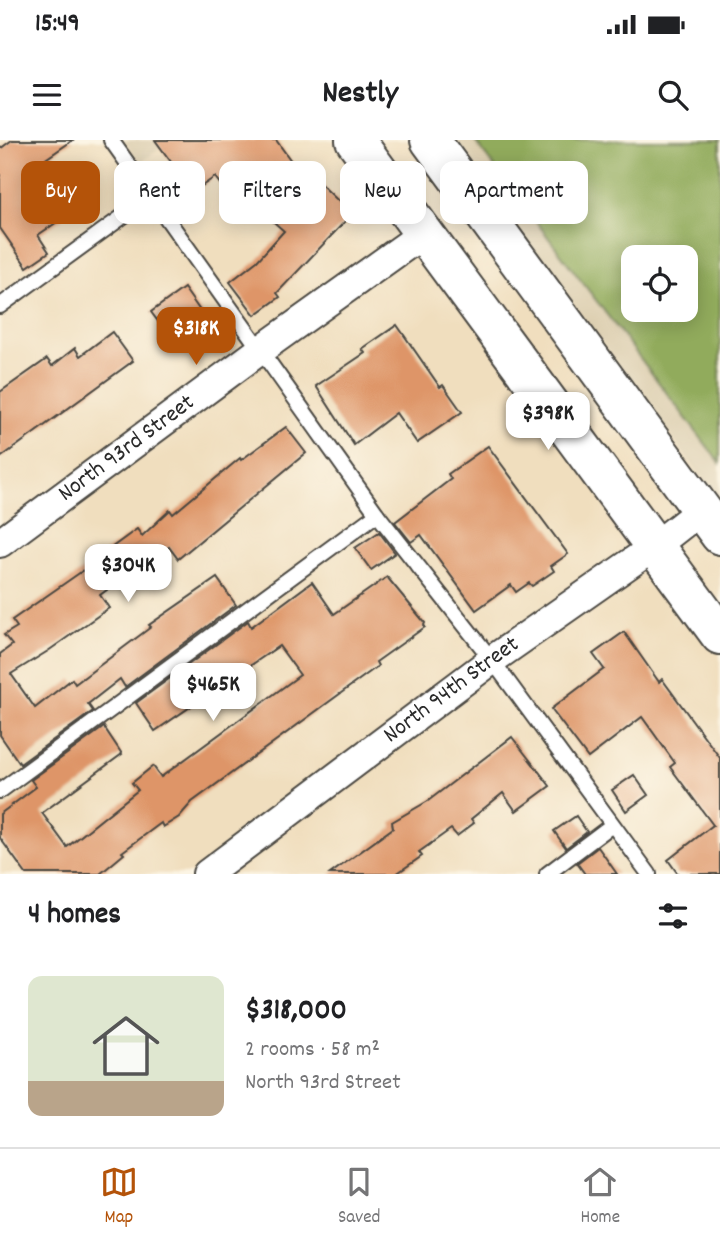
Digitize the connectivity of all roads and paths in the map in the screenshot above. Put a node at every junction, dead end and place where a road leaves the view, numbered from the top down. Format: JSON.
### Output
{"nodes":[{"id":1,"x":111,"y":140,"type":"edge"},
{"id":2,"x":355,"y":140,"type":"edge"},
{"id":3,"x":430,"y":140,"type":"edge"},
{"id":4,"x":126,"y":161,"type":"edge"},
{"id":5,"x":445,"y":161,"type":"edge"},
{"id":6,"x":440,"y":221,"type":"edge"},
{"id":7,"x":114,"y":223,"type":"edge"},
{"id":8,"x":171,"y":224,"type":"edge"},
{"id":9,"x":490,"y":224,"type":"edge"},
{"id":10,"x":424,"y":233,"type":"junction"},
{"id":11,"x":0,"y":306,"type":"edge"},
{"id":12,"x":259,"y":351,"type":"junction"},
{"id":13,"x":377,"y":514,"type":"junction"},
{"id":14,"x":710,"y":523,"type":"edge"},
{"id":15,"x":0,"y":543,"type":"edge"},
{"id":16,"x":655,"y":546,"type":"junction"},
{"id":17,"x":720,"y":635,"type":"edge"},
{"id":18,"x":492,"y":660,"type":"junction"},
{"id":19,"x":0,"y":791,"type":"edge"},
{"id":20,"x":612,"y":825,"type":"junction"},
{"id":21,"x":207,"y":874,"type":"edge"},
{"id":22,"x":547,"y":874,"type":"edge"},
{"id":23,"x":649,"y":874,"type":"edge"}],
"edges":[{"from":1,"to":4,"type":"lane"},
{"from":2,"to":10,"type":"main road"},
{"from":3,"to":5,"type":"main road"},
{"from":6,"to":10,"type":"main road"},
{"from":7,"to":11,"type":"lane"},
{"from":8,"to":12,"type":"lane"},
{"from":9,"to":14,"type":"main road"},
{"from":10,"to":12,"type":"street","name":"North 93rd Street"},
{"from":10,"to":16,"type":"main road"},
{"from":12,"to":13,"type":"lane"},
{"from":12,"to":15,"type":"street","name":"North 93rd Street"},
{"from":13,"to":18,"type":"lane"},
{"from":13,"to":19,"type":"lane"},
{"from":14,"to":16,"type":"street","name":"North 94th Street"},
{"from":16,"to":17,"type":"main road"},
{"from":16,"to":18,"type":"street","name":"North 94th Street"},
{"from":18,"to":20,"type":"lane"},
{"from":18,"to":21,"type":"street","name":"North 94th Street"},
{"from":20,"to":22,"type":"lane"},
{"from":20,"to":23,"type":"lane"}]}
